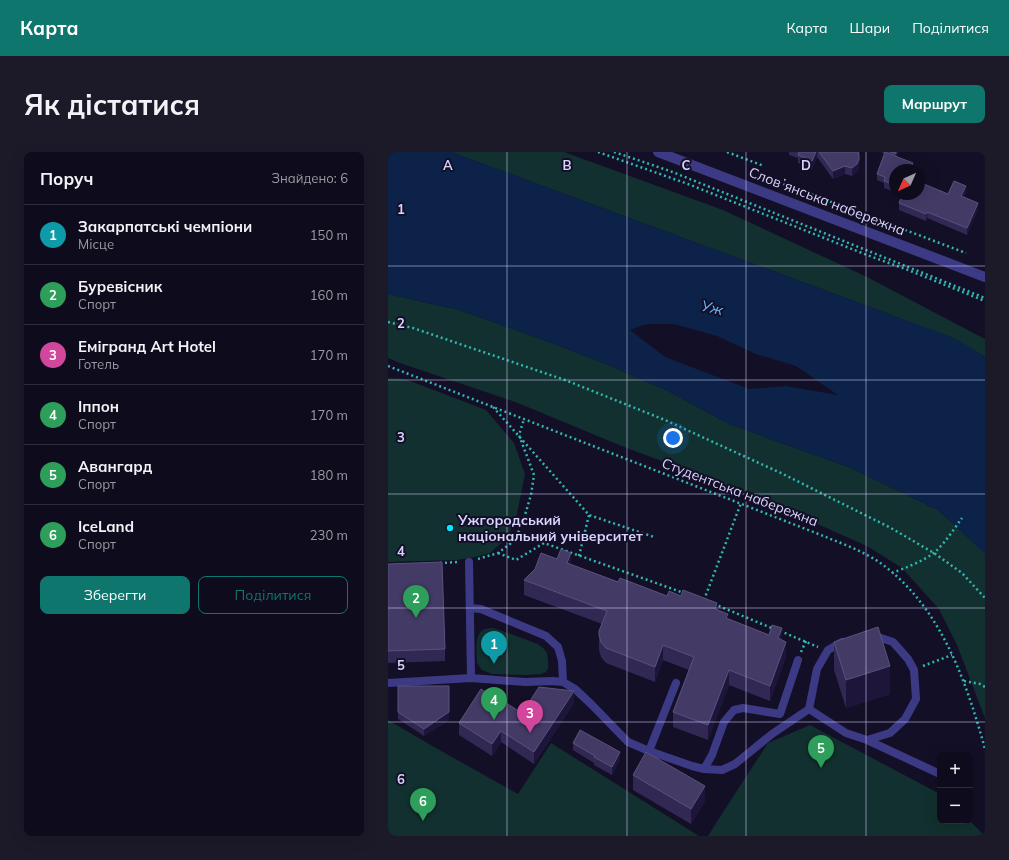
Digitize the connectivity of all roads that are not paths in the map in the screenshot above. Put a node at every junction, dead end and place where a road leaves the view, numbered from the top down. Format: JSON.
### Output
{"nodes":[{"id":1,"x":658,"y":152,"type":"edge"},
{"id":2,"x":985,"y":277,"type":"edge"},
{"id":3,"x":469,"y":562,"type":"road end"},
{"id":4,"x":470,"y":608,"type":"junction"},
{"id":5,"x":863,"y":636,"type":"edge"},
{"id":6,"x":852,"y":639,"type":"edge"},
{"id":7,"x":798,"y":660,"type":"dead end"},
{"id":8,"x":471,"y":678,"type":"junction"},
{"id":9,"x":563,"y":682,"type":"junction"},
{"id":10,"x":388,"y":683,"type":"edge"},
{"id":11,"x":676,"y":683,"type":"dead end"},
{"id":12,"x":809,"y":709,"type":"junction"},
{"id":13,"x":867,"y":740,"type":"junction"},
{"id":14,"x":649,"y":751,"type":"junction"},
{"id":15,"x":704,"y":770,"type":"junction"},
{"id":16,"x":937,"y":773,"type":"edge"}],
"edges":[{"from":1,"to":2,"type":"street","name":"Словʼянська набережна"},
{"from":3,"to":4,"type":"lane"},
{"from":4,"to":8,"type":"lane"},
{"from":4,"to":9,"type":"lane"},
{"from":5,"to":13,"type":"lane"},
{"from":6,"to":12,"type":"lane"},
{"from":7,"to":15,"type":"lane"},
{"from":8,"to":9,"type":"lane"},
{"from":8,"to":10,"type":"lane"},
{"from":9,"to":14,"type":"lane"},
{"from":11,"to":14,"type":"lane"},
{"from":12,"to":13,"type":"lane"},
{"from":12,"to":15,"type":"lane"},
{"from":13,"to":16,"type":"lane"},
{"from":14,"to":15,"type":"lane"}]}
